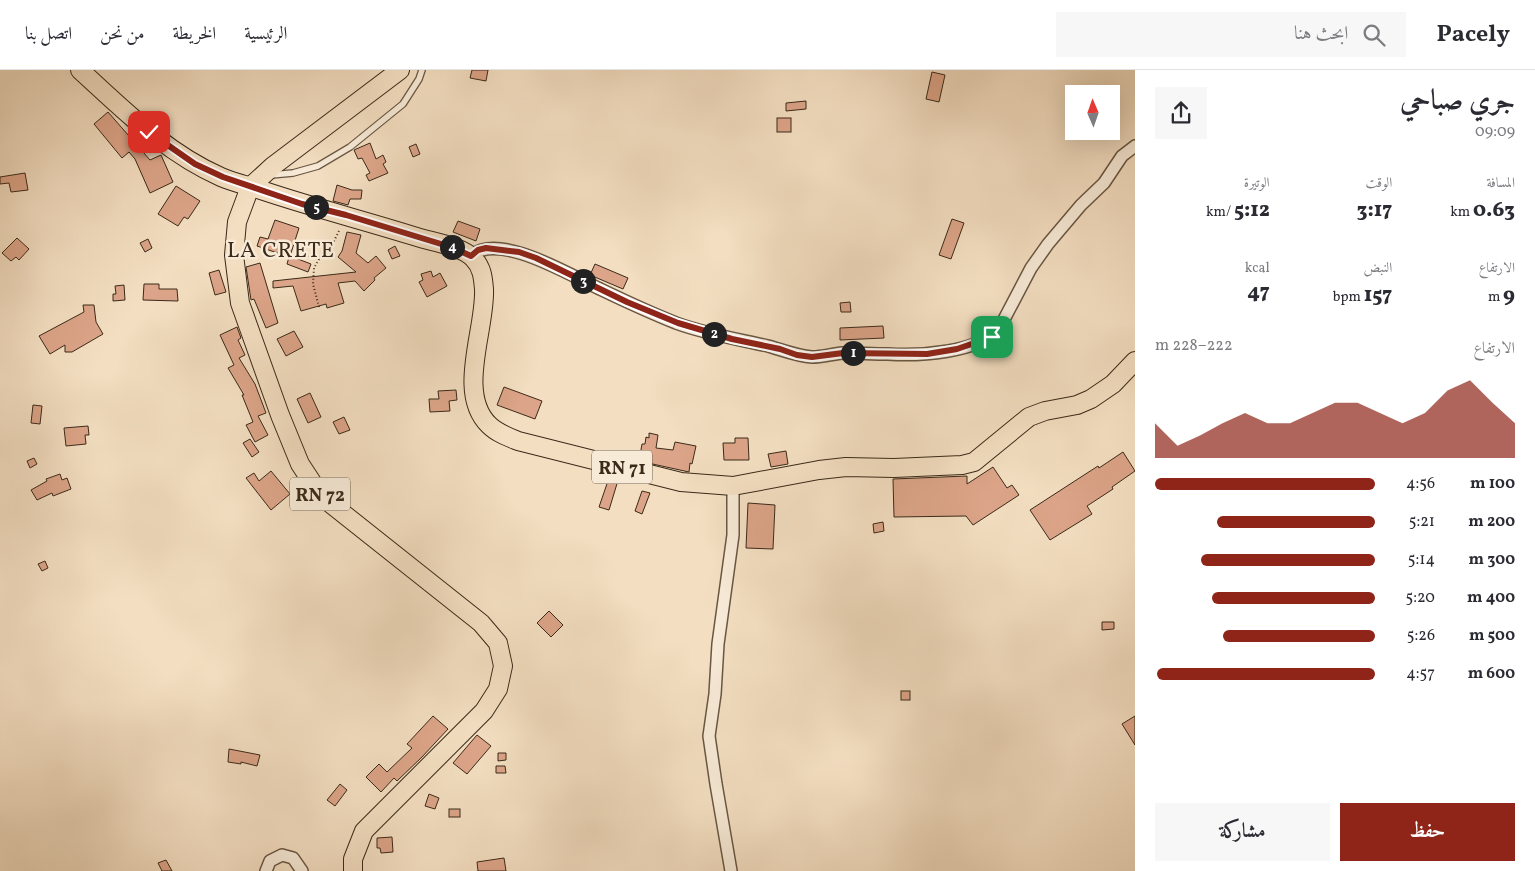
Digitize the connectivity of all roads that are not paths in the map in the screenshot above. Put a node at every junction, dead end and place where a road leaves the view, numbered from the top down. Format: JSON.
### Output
{"nodes":[{"id":1,"x":80,"y":70,"type":"edge"},
{"id":2,"x":400,"y":70,"type":"edge"},
{"id":3,"x":422,"y":70,"type":"edge"},
{"id":4,"x":1135,"y":146,"type":"edge"},
{"id":5,"x":256,"y":181,"type":"junction"},
{"id":6,"x":471,"y":256,"type":"junction"},
{"id":7,"x":1135,"y":361,"type":"edge"},
{"id":8,"x":733,"y":486,"type":"junction"},
{"id":9,"x":266,"y":871,"type":"edge"},
{"id":10,"x":302,"y":871,"type":"edge"},
{"id":11,"x":353,"y":871,"type":"edge"},
{"id":12,"x":732,"y":871,"type":"edge"}],
"edges":[{"from":1,"to":5,"type":"main road"},
{"from":2,"to":5,"type":"main road","number":"RN 72"},
{"from":3,"to":5,"type":"lane"},
{"from":4,"to":6,"type":"street"},
{"from":5,"to":6,"type":"main road"},
{"from":5,"to":11,"type":"main road","number":"RN 72"},
{"from":6,"to":8,"type":"main road","number":"RN 71"},
{"from":7,"to":8,"type":"main road","number":"RN 71"},
{"from":8,"to":12,"type":"street"},
{"from":9,"to":10,"type":"street"}]}
